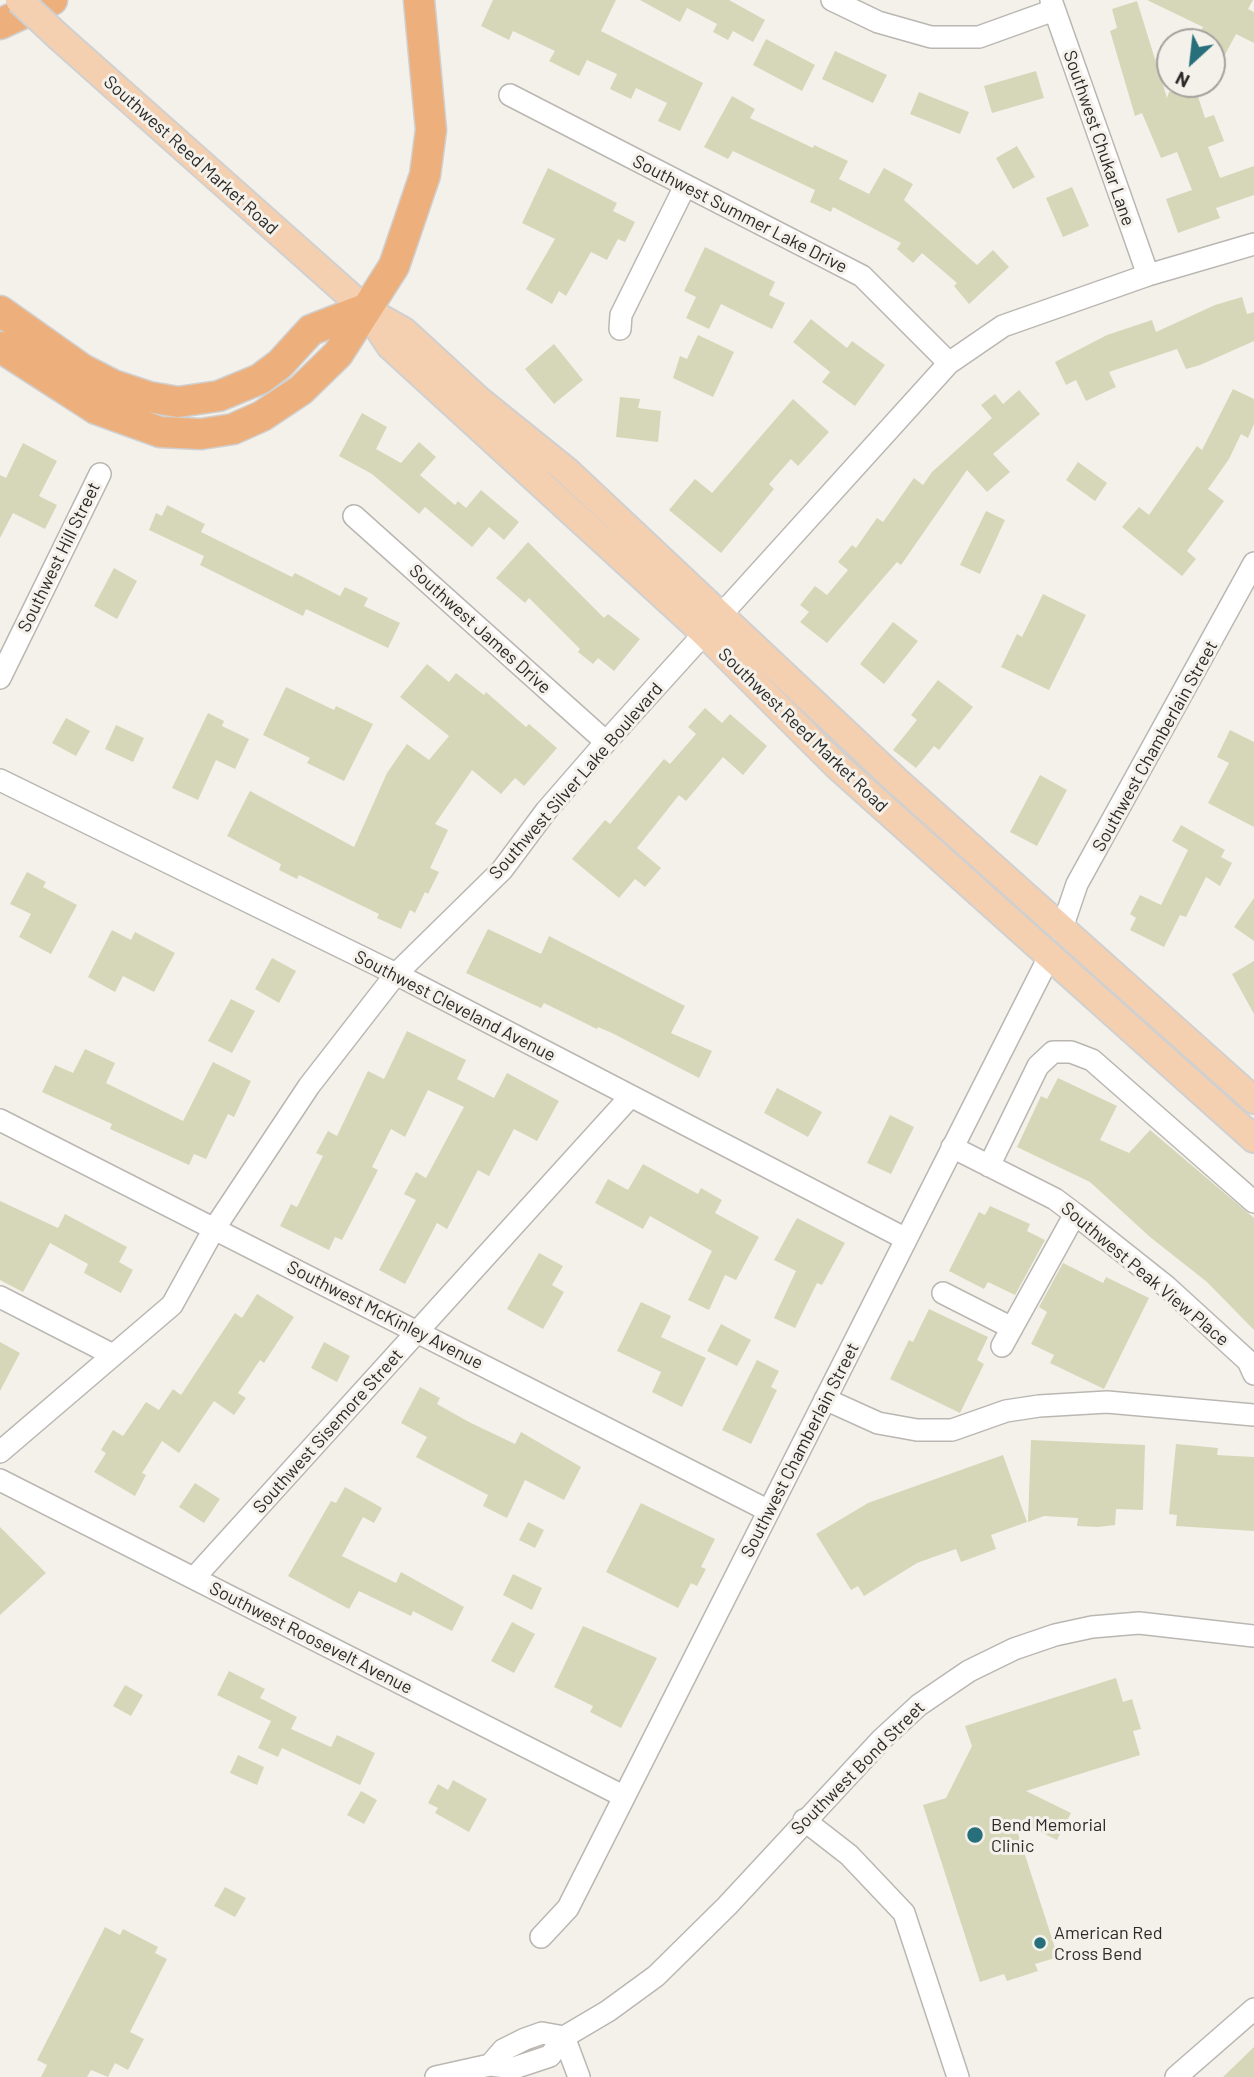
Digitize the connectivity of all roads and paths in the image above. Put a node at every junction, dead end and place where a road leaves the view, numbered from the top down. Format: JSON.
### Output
{"nodes":[{"id":1,"x":19,"y":0,"type":"edge"},
{"id":2,"x":52,"y":0,"type":"edge"},
{"id":3,"x":419,"y":0,"type":"edge"},
{"id":4,"x":832,"y":0,"type":"edge"},
{"id":5,"x":1053,"y":5,"type":"edge"},
{"id":6,"x":0,"y":24,"type":"edge"},
{"id":7,"x":510,"y":95,"type":"dead end"},
{"id":8,"x":685,"y":186,"type":"junction"},
{"id":9,"x":1254,"y":244,"type":"edge"},
{"id":10,"x":1148,"y":275,"type":"junction"},
{"id":11,"x":365,"y":309,"type":"junction"},
{"id":12,"x":0,"y":311,"type":"edge"},
{"id":13,"x":620,"y":329,"type":"dead end"},
{"id":14,"x":0,"y":347,"type":"edge"},
{"id":15,"x":949,"y":363,"type":"junction"},
{"id":16,"x":100,"y":474,"type":"dead end"},
{"id":17,"x":354,"y":516,"type":"dead end"},
{"id":18,"x":1254,"y":563,"type":"edge"},
{"id":19,"x":713,"y":624,"type":"junction"},
{"id":20,"x":0,"y":678,"type":"edge"},
{"id":21,"x":606,"y":742,"type":"junction"},
{"id":22,"x":0,"y":780,"type":"edge"},
{"id":23,"x":1061,"y":931,"type":"junction"},
{"id":24,"x":1049,"y":957,"type":"junction"},
{"id":25,"x":396,"y":974,"type":"junction"},
{"id":26,"x":630,"y":1097,"type":"junction"},
{"id":27,"x":1254,"y":1100,"type":"edge"},
{"id":28,"x":0,"y":1120,"type":"edge"},
{"id":29,"x":1254,"y":1139,"type":"edge"},
{"id":30,"x":952,"y":1147,"type":"junction"},
{"id":31,"x":989,"y":1166,"type":"junction"},
{"id":32,"x":1254,"y":1202,"type":"edge"},
{"id":33,"x":1075,"y":1214,"type":"junction"},
{"id":34,"x":214,"y":1229,"type":"junction"},
{"id":35,"x":906,"y":1239,"type":"junction"},
{"id":36,"x":943,"y":1293,"type":"dead end"},
{"id":37,"x":0,"y":1297,"type":"edge"},
{"id":38,"x":418,"y":1331,"type":"junction"},
{"id":39,"x":113,"y":1356,"type":"junction"},
{"id":40,"x":1254,"y":1374,"type":"edge"},
{"id":41,"x":825,"y":1399,"type":"junction"},
{"id":42,"x":1254,"y":1415,"type":"edge"},
{"id":43,"x":0,"y":1452,"type":"edge"},
{"id":44,"x":0,"y":1480,"type":"edge"},
{"id":45,"x":769,"y":1511,"type":"junction"},
{"id":46,"x":194,"y":1578,"type":"junction"},
{"id":47,"x":1254,"y":1636,"type":"edge"},
{"id":48,"x":623,"y":1796,"type":"junction"},
{"id":49,"x":804,"y":1820,"type":"junction"},
{"id":50,"x":541,"y":1937,"type":"dead end"},
{"id":51,"x":1254,"y":2009,"type":"edge"},
{"id":52,"x":564,"y":2037,"type":"junction"},
{"id":53,"x":436,"y":2077,"type":"edge"},
{"id":54,"x":579,"y":2077,"type":"edge"},
{"id":55,"x":958,"y":2077,"type":"edge"},
{"id":56,"x":1177,"y":2077,"type":"edge"}],
"edges":[{"from":1,"to":11,"type":"main road","name":"Southwest Reed Market Road","bridge":true},
{"from":2,"to":6,"type":"highway"},
{"from":3,"to":11,"type":"highway"},
{"from":4,"to":5,"type":"street"},
{"from":5,"to":10,"type":"street","name":"Southwest Chukar Lane"},
{"from":7,"to":8,"type":"street","name":"Southwest Summer Lake Drive"},
{"from":8,"to":13,"type":"street"},
{"from":8,"to":15,"type":"street","name":"Southwest Summer Lake Drive"},
{"from":9,"to":10,"type":"street","name":"Southwest Silver Lake Boulevard"},
{"from":10,"to":15,"type":"street","name":"Southwest Silver Lake Boulevard"},
{"from":11,"to":12,"type":"highway"},
{"from":11,"to":14,"type":"highway"},
{"from":11,"to":19,"type":"main road","name":"Southwest Reed Market Road"},
{"from":15,"to":19,"type":"street","name":"Southwest Silver Lake Boulevard"},
{"from":16,"to":20,"type":"street","name":"Southwest Hill Street"},
{"from":17,"to":21,"type":"street","name":"Southwest James Drive"},
{"from":18,"to":23,"type":"street","name":"Southwest Chamberlain Street"},
{"from":19,"to":21,"type":"street","name":"Southwest Silver Lake Boulevard"},
{"from":19,"to":23,"type":"main road","name":"Southwest Reed Market Road"},
{"from":19,"to":24,"type":"main road","name":"Southwest Reed Market Road"},
{"from":21,"to":25,"type":"street","name":"Southwest Silver Lake Boulevard"},
{"from":22,"to":25,"type":"street","name":"Southwest Cleveland Avenue"},
{"from":23,"to":27,"type":"main road","name":"Southwest Reed Market Road"},
{"from":24,"to":29,"type":"main road","name":"Southwest Reed Market Road"},
{"from":24,"to":30,"type":"street","name":"Southwest Chamberlain Street"},
{"from":25,"to":26,"type":"street","name":"Southwest Cleveland Avenue"},
{"from":25,"to":34,"type":"street","name":"Southwest Silver Lake Boulevard"},
{"from":26,"to":35,"type":"street","name":"Southwest Cleveland Avenue"},
{"from":26,"to":38,"type":"street","name":"Southwest Sisemore Street"},
{"from":28,"to":34,"type":"street","name":"Southwest McKinley Avenue"},
{"from":30,"to":31,"type":"street","name":"Southwest Peak View Place"},
{"from":30,"to":35,"type":"street","name":"Southwest Chamberlain Street"},
{"from":31,"to":32,"type":"street"},
{"from":31,"to":33,"type":"street","name":"Southwest Peak View Place"},
{"from":33,"to":36,"type":"street"},
{"from":33,"to":40,"type":"street","name":"Southwest Peak View Place"},
{"from":34,"to":38,"type":"street","name":"Southwest McKinley Avenue"},
{"from":34,"to":39,"type":"street","name":"Southwest Silver Lake Boulevard"},
{"from":35,"to":41,"type":"street","name":"Southwest Chamberlain Street"},
{"from":37,"to":39,"type":"street"},
{"from":38,"to":45,"type":"street","name":"Southwest McKinley Avenue"},
{"from":38,"to":46,"type":"street","name":"Southwest Sisemore Street"},
{"from":39,"to":43,"type":"street","name":"Southwest Silver Lake Boulevard"},
{"from":41,"to":42,"type":"street"},
{"from":41,"to":45,"type":"street","name":"Southwest Chamberlain Street"},
{"from":44,"to":46,"type":"street","name":"Southwest Roosevelt Avenue"},
{"from":45,"to":48,"type":"street","name":"Southwest Chamberlain Street"},
{"from":46,"to":48,"type":"street","name":"Southwest Roosevelt Avenue"},
{"from":47,"to":49,"type":"street","name":"Southwest Bond Street"},
{"from":48,"to":50,"type":"street","name":"Southwest Chamberlain Street"},
{"from":49,"to":52,"type":"street","name":"Southwest Bond Street"},
{"from":49,"to":55,"type":"street"},
{"from":51,"to":56,"type":"street"},
{"from":52,"to":53,"type":"street"},
{"from":52,"to":54,"type":"street"}]}
